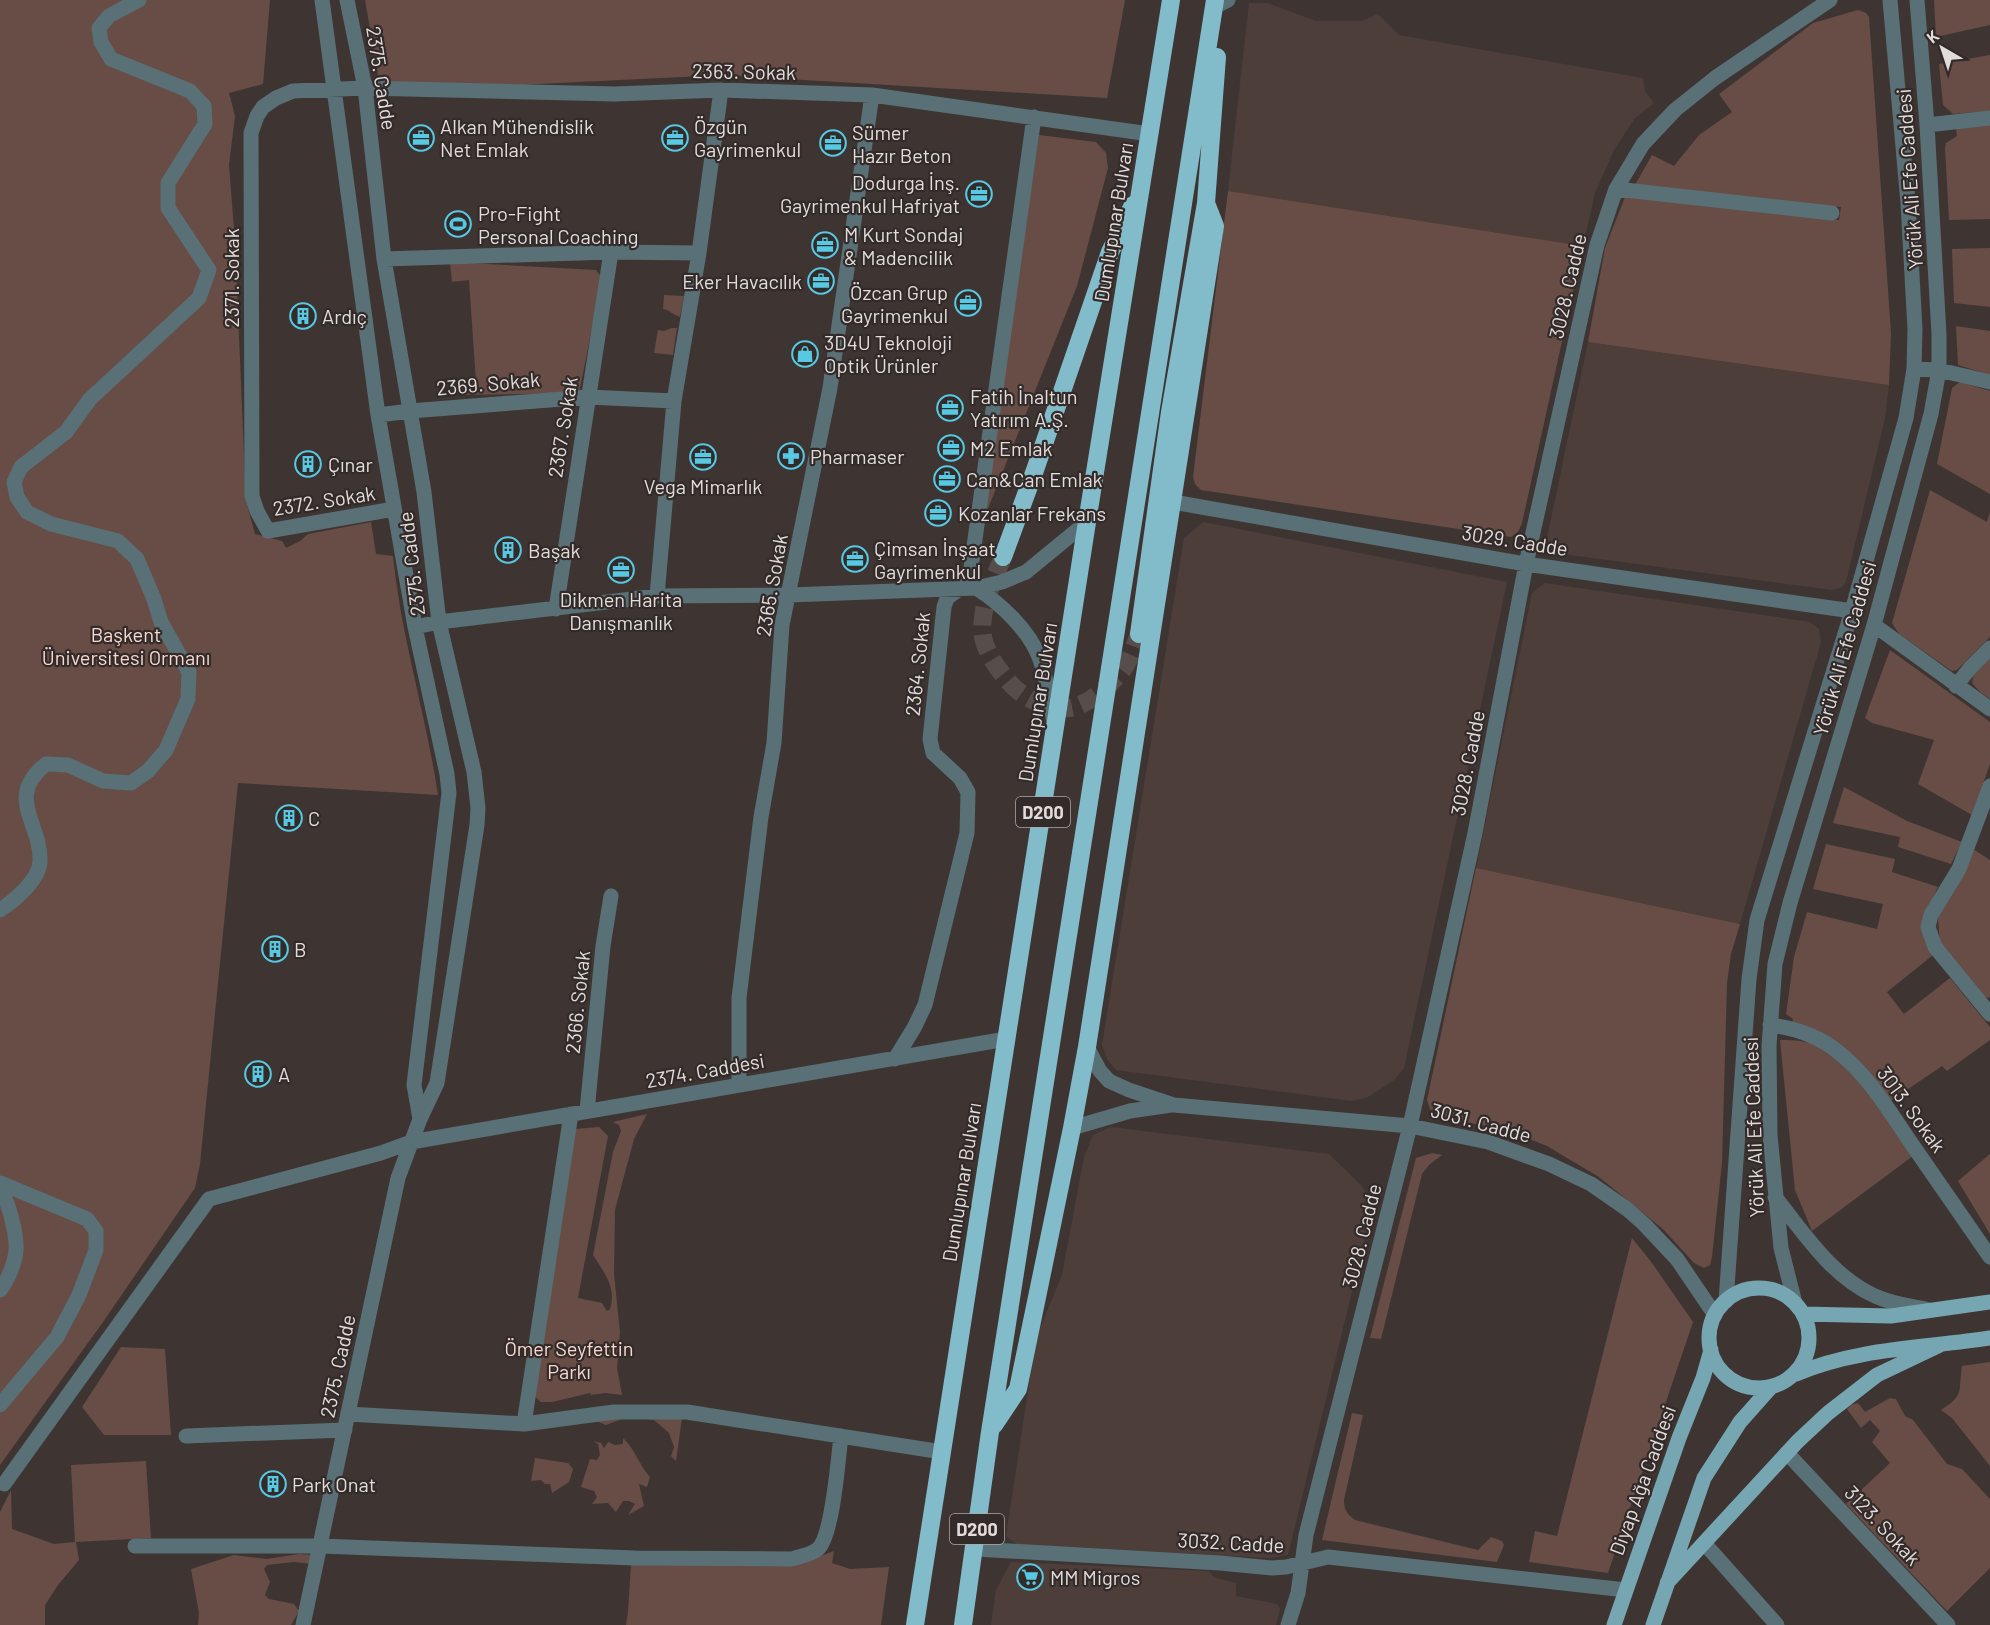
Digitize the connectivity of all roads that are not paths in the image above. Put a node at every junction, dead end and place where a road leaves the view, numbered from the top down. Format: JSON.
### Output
{"nodes":[{"id":1,"x":139,"y":0,"type":"edge"},
{"id":2,"x":322,"y":0,"type":"edge"},
{"id":3,"x":348,"y":0,"type":"edge"},
{"id":4,"x":1171,"y":0,"type":"edge"},
{"id":5,"x":1830,"y":0,"type":"edge"},
{"id":6,"x":1890,"y":0,"type":"edge"},
{"id":7,"x":1917,"y":0,"type":"edge"},
{"id":8,"x":1218,"y":6,"type":"edge"},
{"id":9,"x":365,"y":88,"type":"junction"},
{"id":10,"x":722,"y":90,"type":"junction"},
{"id":11,"x":334,"y":91,"type":"junction"},
{"id":12,"x":872,"y":95,"type":"junction"},
{"id":13,"x":1034,"y":117,"type":"junction"},
{"id":14,"x":1990,"y":118,"type":"edge"},
{"id":15,"x":1927,"y":125,"type":"junction"},
{"id":16,"x":1150,"y":135,"type":"junction"},
{"id":17,"x":1142,"y":187,"type":"junction"},
{"id":18,"x":1616,"y":189,"type":"junction"},
{"id":19,"x":1206,"y":203,"type":"junction"},
{"id":20,"x":1832,"y":213,"type":"dead end"},
{"id":21,"x":611,"y":252,"type":"junction"},
{"id":22,"x":699,"y":253,"type":"junction"},
{"id":23,"x":384,"y":259,"type":"junction"},
{"id":24,"x":1914,"y":369,"type":"junction"},
{"id":25,"x":1939,"y":370,"type":"junction"},
{"id":26,"x":1990,"y":382,"type":"edge"},
{"id":27,"x":588,"y":397,"type":"junction"},
{"id":28,"x":674,"y":401,"type":"junction"},
{"id":29,"x":410,"y":411,"type":"junction"},
{"id":30,"x":378,"y":415,"type":"junction"},
{"id":31,"x":1173,"y":502,"type":"junction"},
{"id":32,"x":394,"y":509,"type":"junction"},
{"id":33,"x":1087,"y":522,"type":"junction"},
{"id":34,"x":264,"y":526,"type":"joint"},
{"id":35,"x":1003,"y":557,"type":"tunnel mouth"},
{"id":36,"x":1526,"y":564,"type":"junction"},
{"id":37,"x":968,"y":588,"type":"junction"},
{"id":38,"x":789,"y":595,"type":"junction"},
{"id":39,"x":657,"y":596,"type":"junction"},
{"id":40,"x":556,"y":609,"type":"junction"},
{"id":41,"x":1852,"y":611,"type":"junction"},
{"id":42,"x":439,"y":622,"type":"junction"},
{"id":43,"x":1874,"y":625,"type":"junction"},
{"id":44,"x":415,"y":627,"type":"junction"},
{"id":45,"x":1139,"y":634,"type":"tunnel mouth"},
{"id":46,"x":1990,"y":648,"type":"edge"},
{"id":47,"x":1956,"y":686,"type":"junction"},
{"id":48,"x":1990,"y":709,"type":"edge"},
{"id":49,"x":1056,"y":730,"type":"junction"},
{"id":50,"x":1990,"y":786,"type":"edge"},
{"id":51,"x":610,"y":896,"type":"dead end"},
{"id":52,"x":0,"y":910,"type":"edge"},
{"id":53,"x":1989,"y":1011,"type":"edge"},
{"id":54,"x":1770,"y":1025,"type":"junction"},
{"id":55,"x":1006,"y":1039,"type":"junction"},
{"id":56,"x":1087,"y":1047,"type":"junction"},
{"id":57,"x":894,"y":1059,"type":"junction"},
{"id":58,"x":739,"y":1085,"type":"junction"},
{"id":59,"x":1174,"y":1105,"type":"junction"},
{"id":60,"x":587,"y":1111,"type":"junction"},
{"id":61,"x":571,"y":1114,"type":"junction"},
{"id":62,"x":420,"y":1119,"type":"junction"},
{"id":63,"x":1410,"y":1126,"type":"junction"},
{"id":64,"x":1072,"y":1128,"type":"junction"},
{"id":65,"x":411,"y":1142,"type":"junction"},
{"id":66,"x":0,"y":1183,"type":"edge"},
{"id":67,"x":0,"y":1190,"type":"edge"},
{"id":68,"x":1775,"y":1196,"type":"junction"},
{"id":69,"x":1990,"y":1257,"type":"edge"},
{"id":70,"x":0,"y":1290,"type":"edge"},
{"id":71,"x":1726,"y":1301,"type":"junction"},
{"id":72,"x":1990,"y":1302,"type":"edge"},
{"id":73,"x":1799,"y":1308,"type":"junction"},
{"id":74,"x":1935,"y":1311,"type":"junction"},
{"id":75,"x":1715,"y":1315,"type":"junction"},
{"id":76,"x":1990,"y":1338,"type":"edge"},
{"id":77,"x":1940,"y":1345,"type":"junction"},
{"id":78,"x":1711,"y":1350,"type":"junction"},
{"id":79,"x":1793,"y":1375,"type":"junction"},
{"id":80,"x":1772,"y":1386,"type":"junction"},
{"id":81,"x":0,"y":1405,"type":"edge"},
{"id":82,"x":348,"y":1414,"type":"junction"},
{"id":83,"x":524,"y":1424,"type":"junction"},
{"id":84,"x":345,"y":1430,"type":"junction"},
{"id":85,"x":990,"y":1432,"type":"junction"},
{"id":86,"x":186,"y":1436,"type":"dead end"},
{"id":87,"x":841,"y":1436,"type":"junction"},
{"id":88,"x":942,"y":1452,"type":"junction"},
{"id":89,"x":1787,"y":1453,"type":"junction"},
{"id":90,"x":4,"y":1484,"type":"dead end"},
{"id":91,"x":1704,"y":1543,"type":"junction"},
{"id":92,"x":135,"y":1546,"type":"dead end"},
{"id":93,"x":320,"y":1546,"type":"junction"},
{"id":94,"x":975,"y":1549,"type":"junction"},
{"id":95,"x":1302,"y":1564,"type":"junction"},
{"id":96,"x":1667,"y":1583,"type":"junction"},
{"id":97,"x":1626,"y":1590,"type":"junction"},
{"id":98,"x":303,"y":1625,"type":"edge"},
{"id":99,"x":915,"y":1625,"type":"edge"},
{"id":100,"x":963,"y":1625,"type":"edge"},
{"id":101,"x":1288,"y":1625,"type":"edge"},
{"id":102,"x":1614,"y":1625,"type":"edge"},
{"id":103,"x":1653,"y":1625,"type":"edge"},
{"id":104,"x":1777,"y":1625,"type":"edge"},
{"id":105,"x":1948,"y":1625,"type":"edge"}],
"edges":[{"from":1,"to":52,"type":"street"},
{"from":2,"to":11,"type":"street","name":"2375. Cadde"},
{"from":3,"to":9,"type":"street","name":"2375. Cadde"},
{"from":4,"to":16,"type":"highway","name":"Dumlupınar Bulvarı","number":"D200"},
{"from":5,"to":18,"type":"street","name":"3028. Cadde"},
{"from":6,"to":24,"type":"street","name":"Yörük Ali Efe Caddesi"},
{"from":7,"to":15,"type":"street","name":"Yörük Ali Efe Caddesi"},
{"from":8,"to":19,"type":"highway"},
{"from":8,"to":85,"type":"highway","number":"D200"},
{"from":9,"to":10,"type":"street","name":"2363. Sokak"},
{"from":9,"to":11,"type":"street","name":"2363. Sokak"},
{"from":9,"to":23,"type":"street","name":"2375. Cadde"},
{"from":10,"to":12,"type":"street","name":"2363. Sokak"},
{"from":10,"to":22,"type":"street"},
{"from":11,"to":30,"type":"street","name":"2375. Cadde"},
{"from":11,"to":34,"type":"street","name":"2371. Sokak"},
{"from":12,"to":13,"type":"street","name":"2363. Sokak"},
{"from":12,"to":38,"type":"street","name":"2365. Sokak"},
{"from":13,"to":16,"type":"street","name":"2363. Sokak"},
{"from":13,"to":37,"type":"street","name":"2364. Sokak"},
{"from":14,"to":15,"type":"street"},
{"from":15,"to":25,"type":"street","name":"Yörük Ali Efe Caddesi"},
{"from":16,"to":17,"type":"highway","name":"Dumlupınar Bulvarı","number":"D200"},
{"from":17,"to":33,"type":"highway","name":"Dumlupınar Bulvarı","number":"D200"},
{"from":17,"to":35,"type":"highway"},
{"from":18,"to":20,"type":"street"},
{"from":18,"to":36,"type":"street","name":"3028. Cadde"},
{"from":19,"to":31,"type":"highway"},
{"from":19,"to":45,"type":"highway"},
{"from":21,"to":22,"type":"street"},
{"from":21,"to":23,"type":"street"},
{"from":21,"to":27,"type":"street","name":"2367. Sokak"},
{"from":22,"to":28,"type":"street"},
{"from":23,"to":29,"type":"street","name":"2375. Cadde"},
{"from":24,"to":25,"type":"street"},
{"from":24,"to":41,"type":"street","name":"Yörük Ali Efe Caddesi"},
{"from":25,"to":26,"type":"street"},
{"from":25,"to":43,"type":"street","name":"Yörük Ali Efe Caddesi"},
{"from":27,"to":28,"type":"street","name":"2369. Sokak"},
{"from":27,"to":29,"type":"street","name":"2369. Sokak"},
{"from":27,"to":40,"type":"street","name":"2367. Sokak"},
{"from":28,"to":39,"type":"street"},
{"from":29,"to":30,"type":"street","name":"2369. Sokak"},
{"from":29,"to":42,"type":"street","name":"2375. Cadde"},
{"from":30,"to":32,"type":"street","name":"2375. Cadde"},
{"from":31,"to":36,"type":"street","name":"3029. Cadde"},
{"from":31,"to":56,"type":"highway"},
{"from":32,"to":34,"type":"street","name":"2372. Sokak"},
{"from":32,"to":44,"type":"street","name":"2375. Cadde"},
{"from":33,"to":37,"type":"street"},
{"from":33,"to":49,"type":"highway","name":"Dumlupınar Bulvarı","number":"D200"},
{"from":36,"to":41,"type":"street","name":"3029. Cadde"},
{"from":36,"to":63,"type":"street","name":"3028. Cadde"},
{"from":37,"to":38,"type":"street"},
{"from":37,"to":49,"type":"street"},
{"from":37,"to":57,"type":"street","name":"2364. Sokak"},
{"from":38,"to":39,"type":"street"},
{"from":38,"to":58,"type":"street","name":"2365. Sokak"},
{"from":39,"to":40,"type":"street"},
{"from":40,"to":42,"type":"street"},
{"from":41,"to":71,"type":"street","name":"Yörük Ali Efe Caddesi"},
{"from":42,"to":44,"type":"street"},
{"from":42,"to":62,"type":"street","name":"2375. Cadde"},
{"from":43,"to":47,"type":"street"},
{"from":43,"to":54,"type":"street","name":"Yörük Ali Efe Caddesi"},
{"from":44,"to":62,"type":"street","name":"2375. Cadde"},
{"from":46,"to":47,"type":"street"},
{"from":47,"to":48,"type":"street"},
{"from":49,"to":55,"type":"highway","name":"Dumlupınar Bulvarı","number":"D200"},
{"from":50,"to":53,"type":"street"},
{"from":51,"to":60,"type":"street","name":"2366. Sokak"},
{"from":54,"to":68,"type":"street","name":"Yörük Ali Efe Caddesi"},
{"from":54,"to":69,"type":"street","name":"3013. Sokak"},
{"from":55,"to":57,"type":"street","name":"2374. Caddesi"},
{"from":55,"to":88,"type":"highway","name":"Dumlupınar Bulvarı","number":"D200"},
{"from":56,"to":59,"type":"street","name":"3031. Cadde"},
{"from":56,"to":64,"type":"highway"},
{"from":57,"to":58,"type":"street","name":"2374. Caddesi"},
{"from":58,"to":60,"type":"street","name":"2374. Caddesi"},
{"from":59,"to":63,"type":"street","name":"3031. Cadde"},
{"from":59,"to":64,"type":"street","name":"3031. Cadde"},
{"from":60,"to":61,"type":"street","name":"2374. Caddesi"},
{"from":61,"to":65,"type":"street","name":"2374. Caddesi"},
{"from":61,"to":83,"type":"street"},
{"from":62,"to":65,"type":"street","name":"2375. Cadde"},
{"from":63,"to":75,"type":"street","name":"3031. Cadde"},
{"from":63,"to":95,"type":"street","name":"3028. Cadde"},
{"from":64,"to":85,"type":"highway"},
{"from":65,"to":82,"type":"street","name":"2375. Cadde"},
{"from":65,"to":90,"type":"street","name":"2374. Caddesi"},
{"from":66,"to":81,"type":"street"},
{"from":67,"to":70,"type":"street"},
{"from":68,"to":73,"type":"street","name":"Yörük Ali Efe Caddesi"},
{"from":68,"to":74,"type":"street"},
{"from":71,"to":73,"type":"main road"},
{"from":71,"to":75,"type":"main road","name":"Diyap Ağa Caddesi"},
{"from":72,"to":74,"type":"main road"},
{"from":73,"to":74,"type":"main road"},
{"from":73,"to":79,"type":"main road"},
{"from":75,"to":78,"type":"main road","name":"Diyap Ağa Caddesi"},
{"from":76,"to":77,"type":"main road"},
{"from":77,"to":79,"type":"main road"},
{"from":77,"to":89,"type":"main road"},
{"from":78,"to":80,"type":"main road"},
{"from":78,"to":97,"type":"main road","name":"Diyap Ağa Caddesi"},
{"from":79,"to":80,"type":"main road"},
{"from":80,"to":96,"type":"main road"},
{"from":82,"to":83,"type":"street"},
{"from":82,"to":84,"type":"street","name":"2375. Cadde"},
{"from":83,"to":87,"type":"street"},
{"from":84,"to":86,"type":"street"},
{"from":84,"to":93,"type":"street","name":"2375. Cadde"},
{"from":85,"to":94,"type":"highway","number":"D200"},
{"from":87,"to":88,"type":"street"},
{"from":87,"to":93,"type":"street"},
{"from":88,"to":99,"type":"highway","name":"Dumlupınar Bulvarı","number":"D200"},
{"from":89,"to":91,"type":"main road"},
{"from":89,"to":105,"type":"street","name":"3123. Sokak"},
{"from":91,"to":96,"type":"main road"},
{"from":91,"to":104,"type":"street"},
{"from":92,"to":93,"type":"street"},
{"from":93,"to":98,"type":"street","name":"2375. Cadde"},
{"from":94,"to":95,"type":"street","name":"3032. Cadde"},
{"from":94,"to":100,"type":"highway","number":"D200"},
{"from":95,"to":97,"type":"street","name":"3032. Cadde"},
{"from":95,"to":101,"type":"street","name":"3028. Cadde"},
{"from":96,"to":103,"type":"main road"},
{"from":97,"to":102,"type":"main road","name":"Diyap Ağa Caddesi"}]}
